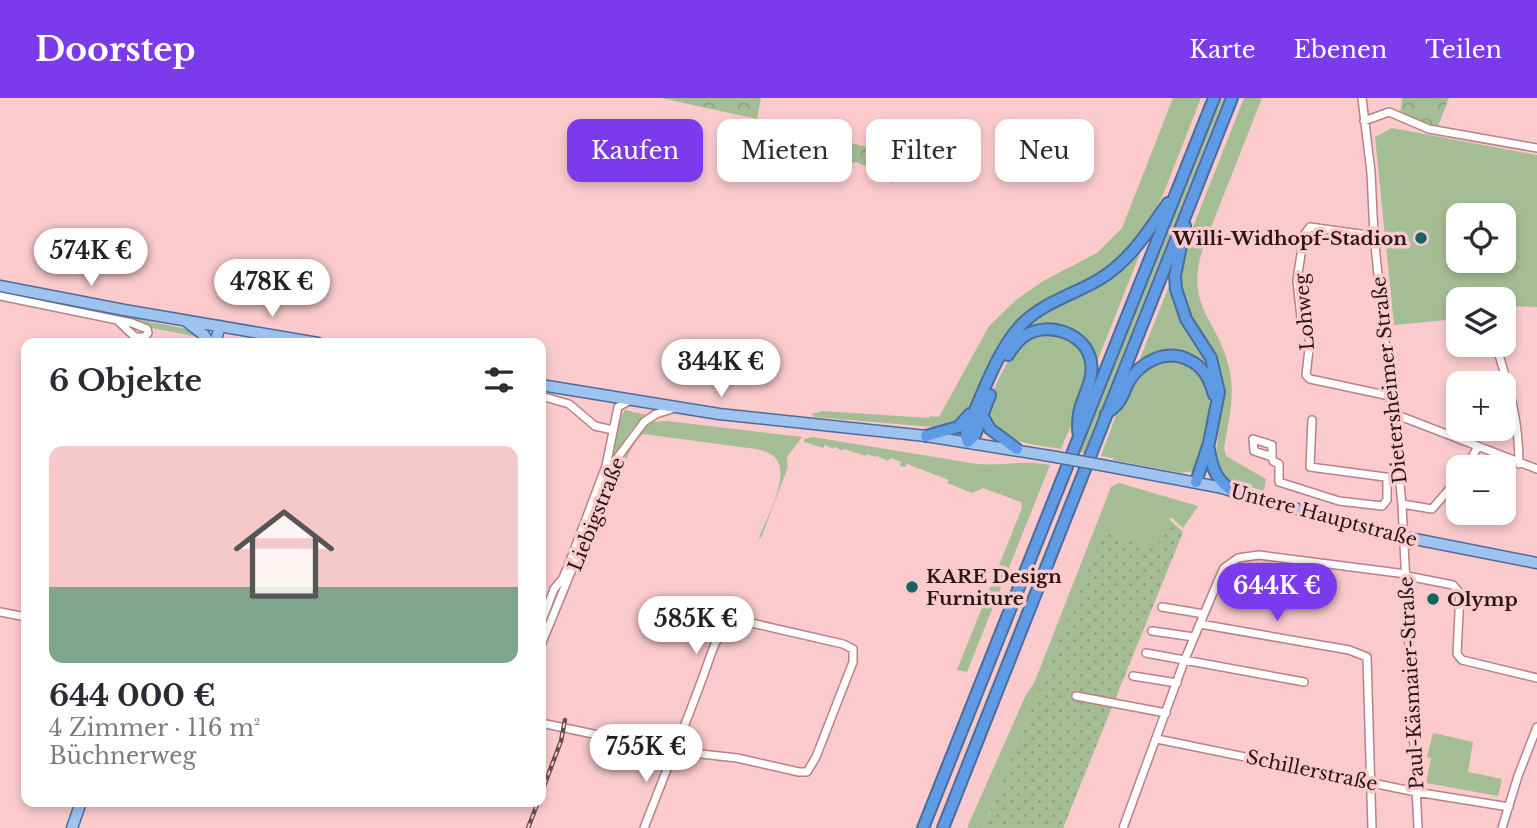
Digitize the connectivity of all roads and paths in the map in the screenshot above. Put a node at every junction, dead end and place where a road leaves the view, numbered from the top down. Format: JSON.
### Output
{"nodes":[{"id":1,"x":1213,"y":98,"type":"edge"},
{"id":2,"x":1232,"y":98,"type":"edge"},
{"id":3,"x":1362,"y":98,"type":"edge"},
{"id":4,"x":1364,"y":121,"type":"junction"},
{"id":5,"x":1537,"y":148,"type":"edge"},
{"id":6,"x":1179,"y":187,"type":"junction"},
{"id":7,"x":1192,"y":197,"type":"junction"},
{"id":8,"x":1374,"y":236,"type":"junction"},
{"id":9,"x":0,"y":285,"type":"edge"},
{"id":10,"x":0,"y":296,"type":"edge"},
{"id":11,"x":118,"y":321,"type":"dead end"},
{"id":12,"x":185,"y":321,"type":"junction"},
{"id":13,"x":220,"y":326,"type":"junction"},
{"id":14,"x":206,"y":338,"type":"edge"},
{"id":15,"x":216,"y":338,"type":"edge"},
{"id":16,"x":289,"y":338,"type":"edge"},
{"id":17,"x":1500,"y":357,"type":"edge"},
{"id":18,"x":546,"y":385,"type":"edge"},
{"id":19,"x":603,"y":395,"type":"junction"},
{"id":20,"x":1390,"y":396,"type":"junction"},
{"id":21,"x":546,"y":397,"type":"edge"},
{"id":22,"x":637,"y":401,"type":"junction"},
{"id":23,"x":1216,"y":405,"type":"junction"},
{"id":24,"x":618,"y":407,"type":"junction"},
{"id":25,"x":678,"y":408,"type":"junction"},
{"id":26,"x":979,"y":411,"type":"junction"},
{"id":27,"x":1392,"y":413,"type":"junction"},
{"id":28,"x":1104,"y":416,"type":"junction"},
{"id":29,"x":1312,"y":420,"type":"dead end"},
{"id":30,"x":613,"y":430,"type":"junction"},
{"id":31,"x":926,"y":436,"type":"junction"},
{"id":32,"x":968,"y":442,"type":"junction"},
{"id":33,"x":1209,"y":443,"type":"junction"},
{"id":34,"x":1077,"y":444,"type":"junction"},
{"id":35,"x":1477,"y":448,"type":"junction"},
{"id":36,"x":1017,"y":449,"type":"junction"},
{"id":37,"x":1473,"y":455,"type":"edge"},
{"id":38,"x":1272,"y":457,"type":"dead end"},
{"id":39,"x":1519,"y":464,"type":"junction"},
{"id":40,"x":1212,"y":466,"type":"junction"},
{"id":41,"x":1537,"y":469,"type":"edge"},
{"id":42,"x":1387,"y":478,"type":"junction"},
{"id":43,"x":1400,"y":479,"type":"junction"},
{"id":44,"x":1199,"y":483,"type":"junction"},
{"id":45,"x":1234,"y":492,"type":"junction"},
{"id":46,"x":1446,"y":493,"type":"edge"},
{"id":47,"x":1402,"y":504,"type":"junction"},
{"id":48,"x":1405,"y":537,"type":"junction"},
{"id":49,"x":1537,"y":563,"type":"edge"},
{"id":50,"x":1406,"y":575,"type":"junction"},
{"id":51,"x":1161,"y":607,"type":"dead end"},
{"id":52,"x":546,"y":610,"type":"edge"},
{"id":53,"x":0,"y":611,"type":"edge"},
{"id":54,"x":1204,"y":614,"type":"junction"},
{"id":55,"x":21,"y":616,"type":"edge"},
{"id":56,"x":1200,"y":624,"type":"junction"},
{"id":57,"x":1152,"y":631,"type":"dead end"},
{"id":58,"x":546,"y":633,"type":"edge"},
{"id":59,"x":1194,"y":637,"type":"junction"},
{"id":60,"x":1146,"y":653,"type":"dead end"},
{"id":61,"x":1185,"y":659,"type":"junction"},
{"id":62,"x":1133,"y":676,"type":"dead end"},
{"id":63,"x":1537,"y":678,"type":"edge"},
{"id":64,"x":1304,"y":682,"type":"dead end"},
{"id":65,"x":1177,"y":683,"type":"junction"},
{"id":66,"x":1076,"y":696,"type":"dead end"},
{"id":67,"x":1167,"y":713,"type":"junction"},
{"id":68,"x":546,"y":724,"type":"edge"},
{"id":69,"x":1537,"y":727,"type":"edge"},
{"id":70,"x":1157,"y":739,"type":"junction"},
{"id":71,"x":674,"y":751,"type":"junction"},
{"id":72,"x":1369,"y":782,"type":"junction"},
{"id":73,"x":1416,"y":792,"type":"junction"},
{"id":74,"x":79,"y":807,"type":"edge"},
{"id":75,"x":1509,"y":807,"type":"junction"},
{"id":76,"x":72,"y":828,"type":"edge"},
{"id":77,"x":643,"y":828,"type":"edge"},
{"id":78,"x":923,"y":828,"type":"edge"},
{"id":79,"x":943,"y":828,"type":"edge"},
{"id":80,"x":1123,"y":828,"type":"edge"},
{"id":81,"x":1372,"y":828,"type":"edge"},
{"id":82,"x":1418,"y":828,"type":"edge"},
{"id":83,"x":1502,"y":828,"type":"edge"}],
"edges":[{"from":1,"to":6,"type":"highway"},
{"from":2,"to":7,"type":"highway"},
{"from":3,"to":4,"type":"street","name":"Dietersheimer Straße"},
{"from":4,"to":5,"type":"street"},
{"from":4,"to":8,"type":"street","name":"Dietersheimer Straße"},
{"from":6,"to":26,"type":"highway"},
{"from":6,"to":34,"type":"highway"},
{"from":7,"to":23,"type":"highway"},
{"from":7,"to":28,"type":"highway"},
{"from":8,"to":20,"type":"street","name":"Dietersheimer Straße"},
{"from":8,"to":20,"type":"street","name":"Lohweg"},
{"from":9,"to":12,"type":"main road"},
{"from":10,"to":11,"type":"street"},
{"from":12,"to":13,"type":"main road"},
{"from":12,"to":14,"type":"main road"},
{"from":13,"to":15,"type":"main road"},
{"from":13,"to":16,"type":"main road"},
{"from":17,"to":39,"type":"street"},
{"from":18,"to":19,"type":"main road"},
{"from":19,"to":22,"type":"main road"},
{"from":19,"to":24,"type":"street"},
{"from":20,"to":27,"type":"street","name":"Dietersheimer Straße"},
{"from":21,"to":30,"type":"street"},
{"from":22,"to":24,"type":"street"},
{"from":22,"to":25,"type":"main road"},
{"from":23,"to":28,"type":"highway"},
{"from":23,"to":33,"type":"highway"},
{"from":24,"to":30,"type":"street","name":"Liebigstraße"},
{"from":25,"to":31,"type":"main road","name":"Untere Hauptstraße"},
{"from":25,"to":58,"type":"street","name":"Liebigstraße"},
{"from":26,"to":31,"type":"highway"},
{"from":26,"to":32,"type":"highway"},
{"from":26,"to":34,"type":"highway"},
{"from":26,"to":36,"type":"highway"},
{"from":27,"to":35,"type":"street"},
{"from":27,"to":43,"type":"street","name":"Dietersheimer Straße"},
{"from":28,"to":79,"type":"highway"},
{"from":29,"to":42,"type":"street"},
{"from":30,"to":52,"type":"street","name":"Liebigstraße"},
{"from":31,"to":32,"type":"main road","name":"Untere Hauptstraße"},
{"from":32,"to":36,"type":"main road","name":"Untere Hauptstraße"},
{"from":33,"to":40,"type":"highway"},
{"from":33,"to":44,"type":"highway"},
{"from":34,"to":78,"type":"highway"},
{"from":35,"to":37,"type":"street"},
{"from":35,"to":39,"type":"street"},
{"from":36,"to":44,"type":"main road","name":"Untere Hauptstraße","bridge":true},
{"from":38,"to":42,"type":"street"},
{"from":39,"to":41,"type":"street"},
{"from":40,"to":44,"type":"highway"},
{"from":40,"to":45,"type":"highway"},
{"from":42,"to":43,"type":"street"},
{"from":43,"to":47,"type":"street","name":"Dietersheimer Straße"},
{"from":44,"to":45,"type":"main road","name":"Untere Hauptstraße"},
{"from":45,"to":48,"type":"main road","name":"Untere Hauptstraße"},
{"from":46,"to":47,"type":"street"},
{"from":47,"to":48,"type":"street","name":"Dietersheimer Straße"},
{"from":48,"to":49,"type":"main road","name":"Untere Hauptstraße"},
{"from":48,"to":50,"type":"street","name":"Paul-Käsmaier-Straße"},
{"from":50,"to":54,"type":"street"},
{"from":50,"to":63,"type":"street"},
{"from":50,"to":73,"type":"street","name":"Paul-Käsmaier-Straße"},
{"from":51,"to":54,"type":"street"},
{"from":53,"to":55,"type":"street"},
{"from":54,"to":56,"type":"street"},
{"from":56,"to":59,"type":"street"},
{"from":56,"to":72,"type":"street"},
{"from":57,"to":59,"type":"street"},
{"from":59,"to":61,"type":"street"},
{"from":60,"to":61,"type":"street"},
{"from":61,"to":64,"type":"street"},
{"from":61,"to":65,"type":"street"},
{"from":62,"to":65,"type":"street"},
{"from":65,"to":67,"type":"street"},
{"from":66,"to":67,"type":"street"},
{"from":67,"to":70,"type":"street"},
{"from":68,"to":71,"type":"street"},
{"from":69,"to":75,"type":"street"},
{"from":70,"to":72,"type":"street","name":"Schillerstraße"},
{"from":70,"to":80,"type":"street"},
{"from":71,"to":71,"type":"street"},
{"from":71,"to":77,"type":"street"},
{"from":72,"to":73,"type":"street","name":"Schillerstraße"},
{"from":72,"to":81,"type":"street"},
{"from":73,"to":75,"type":"street","name":"Schillerstraße"},
{"from":73,"to":82,"type":"street","name":"Paul-Käsmaier-Straße"},
{"from":74,"to":76,"type":"main road"},
{"from":75,"to":83,"type":"street"}]}
